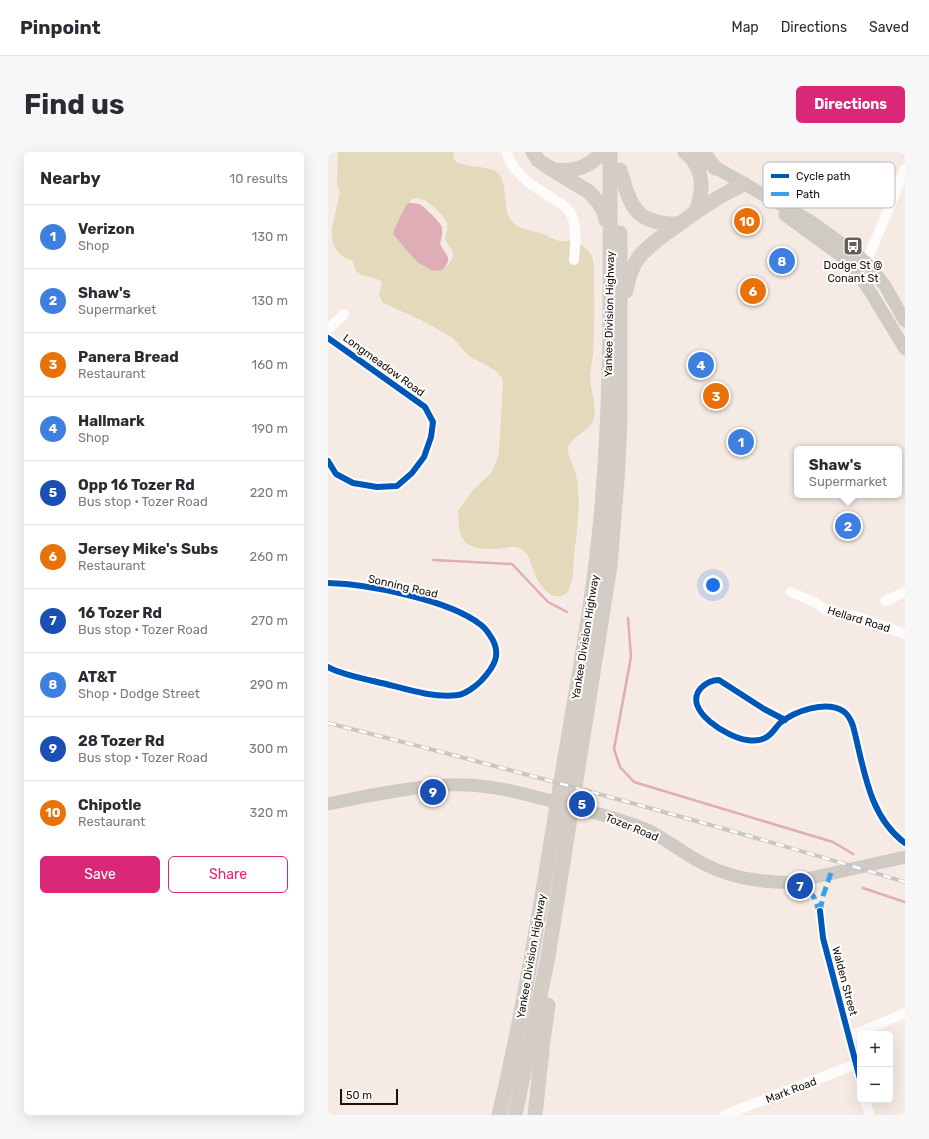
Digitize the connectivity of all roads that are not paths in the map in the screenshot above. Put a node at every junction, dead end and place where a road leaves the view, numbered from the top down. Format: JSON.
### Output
{"nodes":[{"id":1,"x":507,"y":152,"type":"edge"},
{"id":2,"x":533,"y":152,"type":"edge"},
{"id":3,"x":602,"y":152,"type":"edge"},
{"id":4,"x":610,"y":152,"type":"edge"},
{"id":5,"x":620,"y":152,"type":"edge"},
{"id":6,"x":687,"y":152,"type":"edge"},
{"id":7,"x":703,"y":152,"type":"edge"},
{"id":8,"x":715,"y":168,"type":"junction"},
{"id":9,"x":905,"y":169,"type":"edge"},
{"id":10,"x":552,"y":170,"type":"junction"},
{"id":11,"x":620,"y":170,"type":"junction"},
{"id":12,"x":744,"y":184,"type":"junction"},
{"id":13,"x":895,"y":192,"type":"edge"},
{"id":14,"x":763,"y":195,"type":"edge"},
{"id":15,"x":787,"y":208,"type":"edge"},
{"id":16,"x":888,"y":208,"type":"edge"},
{"id":17,"x":696,"y":211,"type":"junction"},
{"id":18,"x":678,"y":224,"type":"junction"},
{"id":19,"x":610,"y":251,"type":"junction"},
{"id":20,"x":574,"y":260,"type":"dead end"},
{"id":21,"x":861,"y":268,"type":"junction"},
{"id":22,"x":344,"y":314,"type":"dead end"},
{"id":23,"x":905,"y":321,"type":"edge"},
{"id":24,"x":328,"y":329,"type":"edge"},
{"id":25,"x":621,"y":336,"type":"junction"},
{"id":26,"x":328,"y":338,"type":"edge"},
{"id":27,"x":905,"y":349,"type":"edge"},
{"id":28,"x":328,"y":461,"type":"edge"},
{"id":29,"x":328,"y":584,"type":"edge"},
{"id":30,"x":791,"y":592,"type":"dead end"},
{"id":31,"x":905,"y":592,"type":"edge"},
{"id":32,"x":885,"y":601,"type":"dead end"},
{"id":33,"x":905,"y":634,"type":"edge"},
{"id":34,"x":328,"y":667,"type":"edge"},
{"id":35,"x":785,"y":720,"type":"junction"},
{"id":36,"x":570,"y":771,"type":"junction"},
{"id":37,"x":328,"y":804,"type":"edge"},
{"id":38,"x":569,"y":825,"type":"junction"},
{"id":39,"x":905,"y":843,"type":"edge"},
{"id":40,"x":905,"y":857,"type":"edge"},
{"id":41,"x":820,"y":911,"type":"dead end"},
{"id":42,"x":905,"y":1013,"type":"edge"},
{"id":43,"x":849,"y":1037,"type":"junction"},
{"id":44,"x":856,"y":1064,"type":"junction"},
{"id":45,"x":857,"y":1068,"type":"edge"},
{"id":46,"x":509,"y":1073,"type":"junction"},
{"id":47,"x":867,"y":1103,"type":"edge"},
{"id":48,"x":490,"y":1115,"type":"edge"},
{"id":49,"x":499,"y":1115,"type":"edge"},
{"id":50,"x":515,"y":1115,"type":"edge"},
{"id":51,"x":535,"y":1115,"type":"edge"},
{"id":52,"x":725,"y":1115,"type":"edge"},
{"id":53,"x":870,"y":1115,"type":"edge"}],
"edges":[{"from":1,"to":20,"type":"street"},
{"from":2,"to":10,"type":"highway"},
{"from":3,"to":10,"type":"highway"},
{"from":4,"to":19,"type":"highway","name":"Yankee Division Highway"},
{"from":5,"to":11,"type":"highway","name":"Yankee Division Highway"},
{"from":6,"to":8,"type":"main road"},
{"from":6,"to":17,"type":"highway"},
{"from":7,"to":8,"type":"highway"},
{"from":8,"to":12,"type":"main road"},
{"from":9,"to":13,"type":"street"},
{"from":10,"to":19,"type":"highway"},
{"from":11,"to":18,"type":"highway"},
{"from":11,"to":25,"type":"highway","name":"Yankee Division Highway"},
{"from":12,"to":14,"type":"main road"},
{"from":12,"to":17,"type":"highway"},
{"from":15,"to":21,"type":"main road"},
{"from":16,"to":21,"type":"street"},
{"from":17,"to":18,"type":"highway"},
{"from":18,"to":25,"type":"highway"},
{"from":19,"to":36,"type":"highway","name":"Yankee Division Highway"},
{"from":21,"to":23,"type":"main road"},
{"from":21,"to":27,"type":"main road"},
{"from":22,"to":24,"type":"street"},
{"from":25,"to":36,"type":"highway","name":"Yankee Division Highway"},
{"from":26,"to":28,"type":"street","name":"Longmeadow Road"},
{"from":29,"to":34,"type":"street","name":"Sonning Road"},
{"from":30,"to":33,"type":"street","name":"Hellard Road"},
{"from":31,"to":32,"type":"street"},
{"from":35,"to":35,"type":"street"},
{"from":35,"to":39,"type":"street"},
{"from":36,"to":38,"type":"highway","name":"Yankee Division Highway"},
{"from":36,"to":46,"type":"highway","name":"Yankee Division Highway"},
{"from":37,"to":40,"type":"main road","name":"Tozer Road"},
{"from":38,"to":50,"type":"highway","name":"Yankee Division Highway"},
{"from":38,"to":51,"type":"highway"},
{"from":41,"to":43,"type":"street","name":"Walden Street"},
{"from":42,"to":43,"type":"street"},
{"from":43,"to":44,"type":"street","name":"Walden Street"},
{"from":44,"to":45,"type":"street","name":"Walden Street"},
{"from":44,"to":52,"type":"street","name":"Mark Road"},
{"from":46,"to":48,"type":"highway"},
{"from":46,"to":49,"type":"highway","name":"Yankee Division Highway"},
{"from":47,"to":53,"type":"street"}]}
